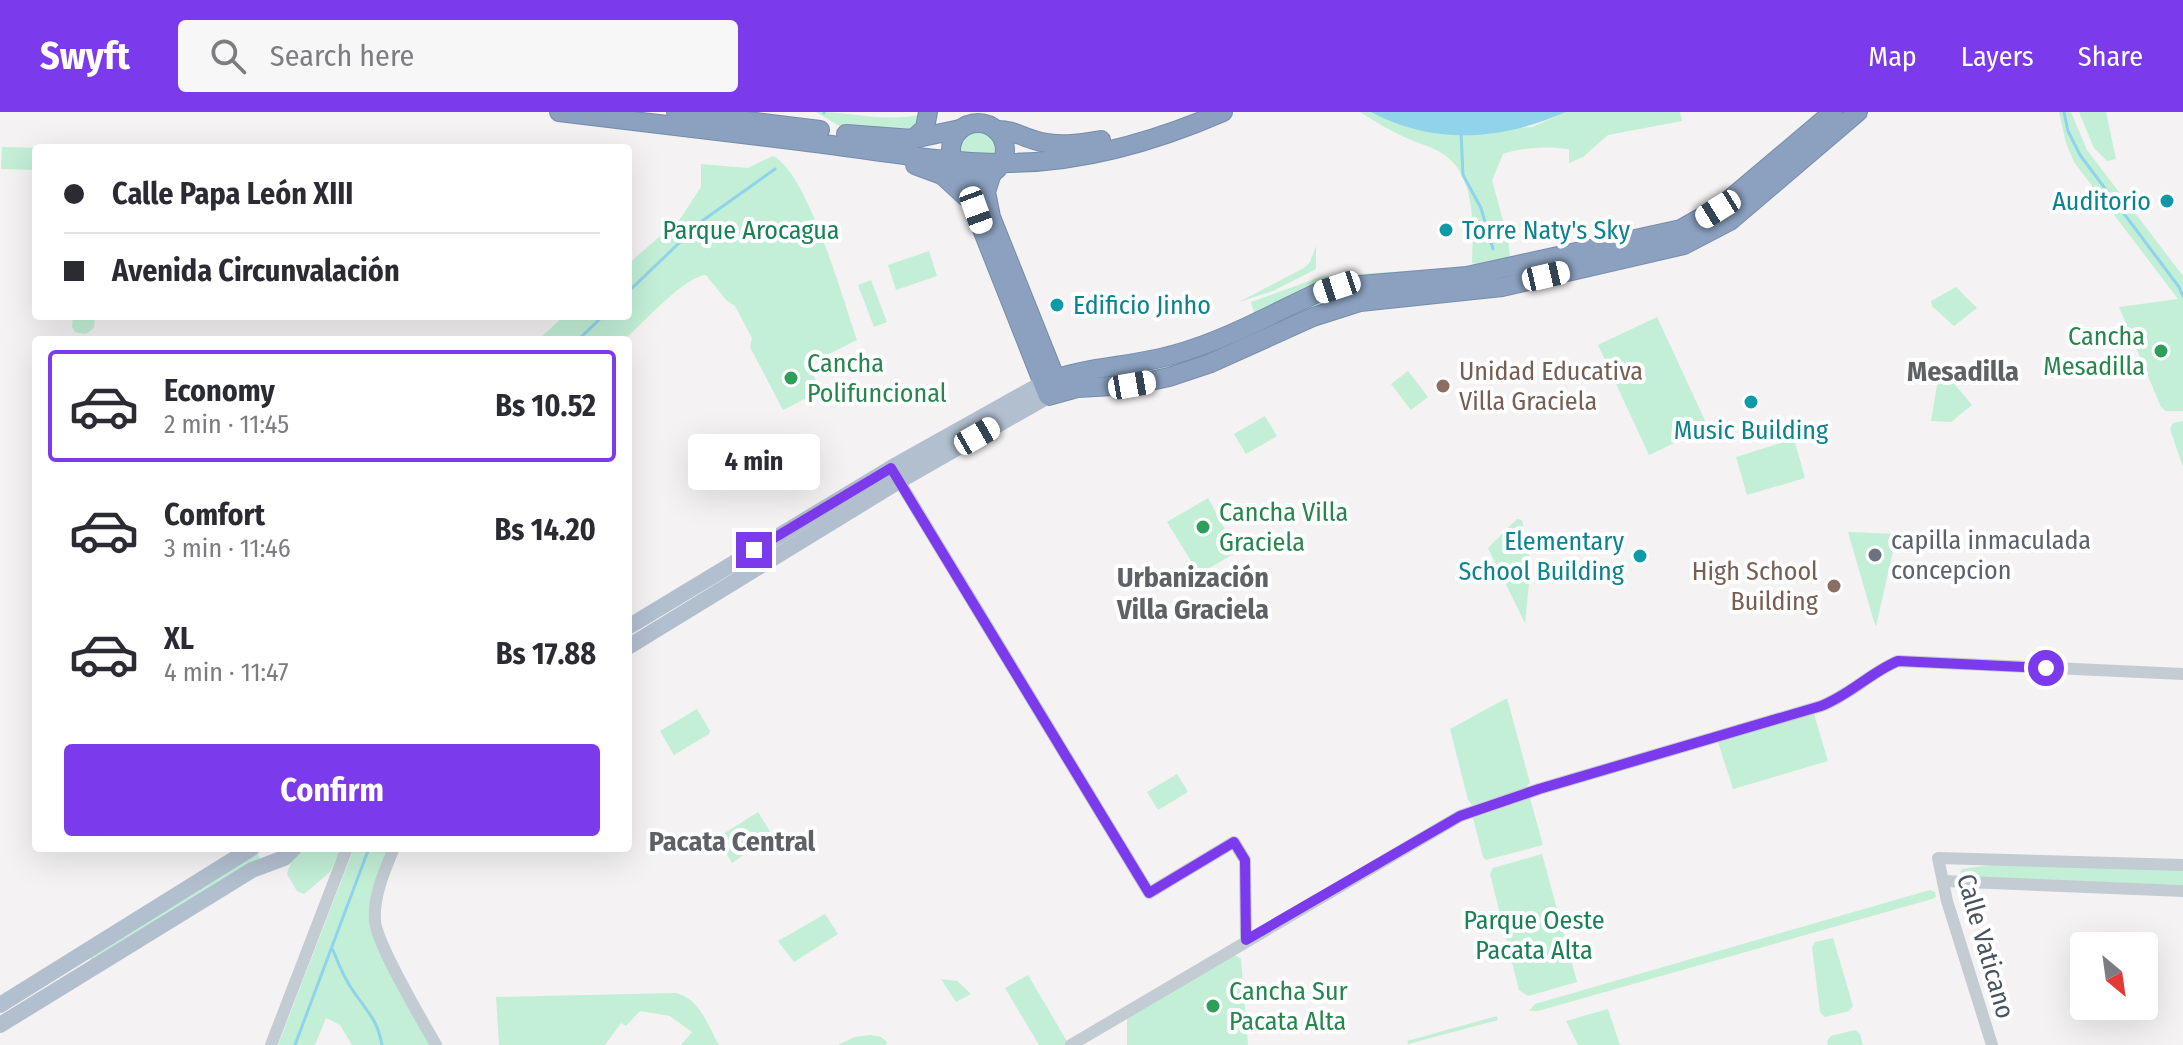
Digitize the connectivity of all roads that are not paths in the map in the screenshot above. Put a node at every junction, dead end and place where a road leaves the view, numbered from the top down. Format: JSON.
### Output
{"nodes":[{"id":1,"x":559,"y":112,"type":"edge"},
{"id":2,"x":676,"y":112,"type":"edge"},
{"id":3,"x":928,"y":112,"type":"edge"},
{"id":4,"x":1195,"y":112,"type":"edge"},
{"id":5,"x":1223,"y":112,"type":"edge"},
{"id":6,"x":1833,"y":112,"type":"edge"},
{"id":7,"x":1858,"y":112,"type":"edge"},
{"id":8,"x":960,"y":129,"type":"junction"},
{"id":9,"x":996,"y":130,"type":"junction"},
{"id":10,"x":913,"y":139,"type":"junction"},
{"id":11,"x":797,"y":140,"type":"junction"},
{"id":12,"x":956,"y":165,"type":"junction"},
{"id":13,"x":997,"y":168,"type":"junction"},
{"id":14,"x":975,"y":208,"type":"junction"},
{"id":15,"x":1052,"y":387,"type":"junction"},
{"id":16,"x":895,"y":474,"type":"junction"},
{"id":17,"x":632,"y":625,"type":"edge"},
{"id":18,"x":632,"y":644,"type":"edge"},
{"id":19,"x":2183,"y":674,"type":"edge"},
{"id":20,"x":246,"y":852,"type":"edge"},
{"id":21,"x":289,"y":852,"type":"edge"},
{"id":22,"x":345,"y":852,"type":"edge"},
{"id":23,"x":392,"y":852,"type":"edge"},
{"id":24,"x":267,"y":854,"type":"edge"},
{"id":25,"x":2183,"y":865,"type":"edge"},
{"id":26,"x":1943,"y":881,"type":"junction"},
{"id":27,"x":2181,"y":890,"type":"edge"},
{"id":28,"x":1246,"y":940,"type":"junction"},
{"id":29,"x":0,"y":1005,"type":"edge"},
{"id":30,"x":0,"y":1025,"type":"edge"},
{"id":31,"x":271,"y":1045,"type":"edge"},
{"id":32,"x":436,"y":1045,"type":"edge"},
{"id":33,"x":1071,"y":1045,"type":"edge"},
{"id":34,"x":1992,"y":1045,"type":"edge"}],
"edges":[{"from":1,"to":11,"type":"highway"},
{"from":2,"to":10,"type":"highway"},
{"from":3,"to":10,"type":"highway"},
{"from":4,"to":9,"type":"highway"},
{"from":5,"to":13,"type":"highway"},
{"from":6,"to":15,"type":"highway"},
{"from":7,"to":15,"type":"highway"},
{"from":8,"to":9,"type":"highway"},
{"from":8,"to":10,"type":"highway"},
{"from":8,"to":12,"type":"highway"},
{"from":9,"to":13,"type":"highway"},
{"from":11,"to":12,"type":"highway"},
{"from":11,"to":14,"type":"highway"},
{"from":12,"to":13,"type":"highway"},
{"from":12,"to":14,"type":"highway"},
{"from":13,"to":15,"type":"highway"},
{"from":14,"to":15,"type":"highway"},
{"from":15,"to":16,"type":"main road"},
{"from":16,"to":17,"type":"main road"},
{"from":16,"to":18,"type":"main road"},
{"from":16,"to":28,"type":"street"},
{"from":19,"to":28,"type":"street"},
{"from":20,"to":29,"type":"main road"},
{"from":21,"to":24,"type":"main road"},
{"from":22,"to":31,"type":"street"},
{"from":23,"to":32,"type":"street"},
{"from":24,"to":30,"type":"main road"},
{"from":25,"to":26,"type":"street","name":"Calle Vaticano"},
{"from":26,"to":27,"type":"street"},
{"from":26,"to":34,"type":"street","name":"Calle Vaticano"},
{"from":28,"to":33,"type":"street"}]}
